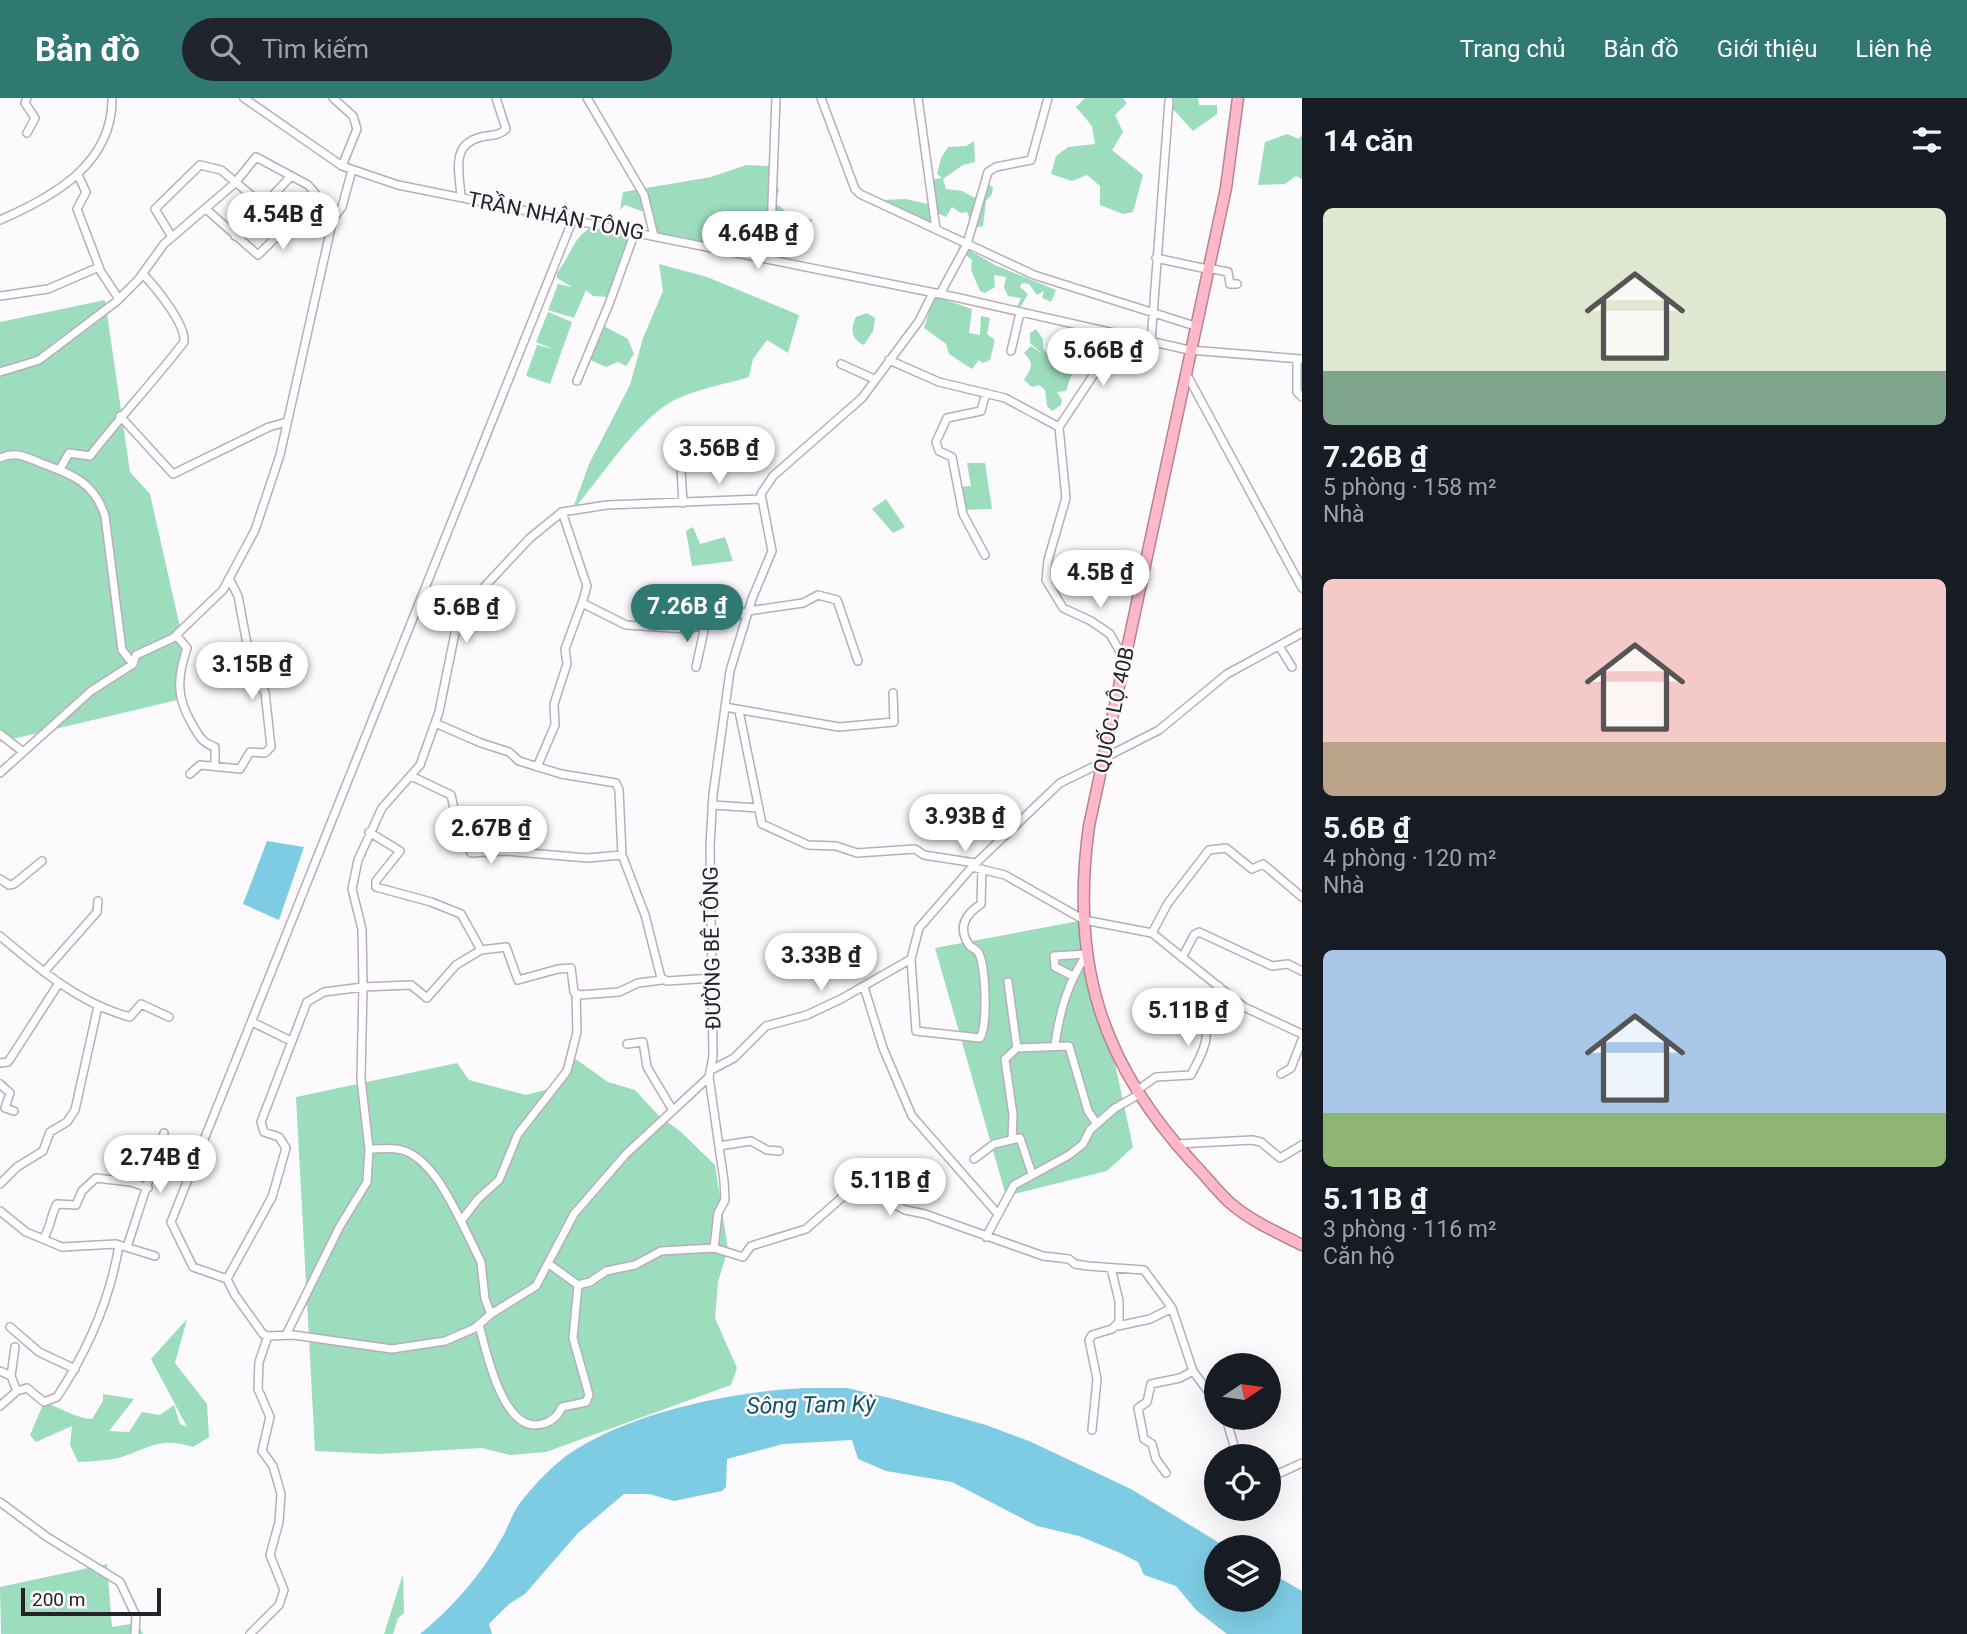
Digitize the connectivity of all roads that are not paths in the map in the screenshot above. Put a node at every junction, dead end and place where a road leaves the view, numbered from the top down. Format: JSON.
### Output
{"nodes":[{"id":1,"x":27,"y":98,"type":"edge"},
{"id":2,"x":112,"y":98,"type":"edge"},
{"id":3,"x":244,"y":98,"type":"edge"},
{"id":4,"x":332,"y":98,"type":"edge"},
{"id":5,"x":496,"y":98,"type":"edge"},
{"id":6,"x":587,"y":98,"type":"edge"},
{"id":7,"x":776,"y":98,"type":"edge"},
{"id":8,"x":821,"y":98,"type":"edge"},
{"id":9,"x":918,"y":98,"type":"edge"},
{"id":10,"x":1048,"y":98,"type":"edge"},
{"id":11,"x":1238,"y":98,"type":"edge"},
{"id":12,"x":1169,"y":101,"type":"dead end"},
{"id":13,"x":27,"y":134,"type":"dead end"},
{"id":14,"x":342,"y":166,"type":"junction"},
{"id":15,"x":352,"y":170,"type":"junction"},
{"id":16,"x":78,"y":175,"type":"junction"},
{"id":17,"x":291,"y":176,"type":"junction"},
{"id":18,"x":235,"y":183,"type":"junction"},
{"id":19,"x":461,"y":197,"type":"junction"},
{"id":20,"x":262,"y":205,"type":"junction"},
{"id":21,"x":205,"y":209,"type":"junction"},
{"id":22,"x":573,"y":219,"type":"junction"},
{"id":23,"x":0,"y":220,"type":"edge"},
{"id":24,"x":288,"y":226,"type":"junction"},
{"id":25,"x":936,"y":229,"type":"junction"},
{"id":26,"x":635,"y":232,"type":"junction"},
{"id":27,"x":235,"y":236,"type":"junction"},
{"id":28,"x":654,"y":236,"type":"junction"},
{"id":29,"x":172,"y":237,"type":"junction"},
{"id":30,"x":967,"y":244,"type":"junction"},
{"id":31,"x":1156,"y":258,"type":"junction"},
{"id":32,"x":770,"y":259,"type":"junction"},
{"id":33,"x":99,"y":267,"type":"junction"},
{"id":34,"x":1208,"y":268,"type":"junction"},
{"id":35,"x":143,"y":274,"type":"junction"},
{"id":36,"x":1237,"y":284,"type":"dead end"},
{"id":37,"x":937,"y":293,"type":"junction"},
{"id":38,"x":0,"y":296,"type":"edge"},
{"id":39,"x":119,"y":299,"type":"junction"},
{"id":40,"x":1153,"y":311,"type":"junction"},
{"id":41,"x":1020,"y":313,"type":"junction"},
{"id":42,"x":1195,"y":326,"type":"junction"},
{"id":43,"x":1107,"y":332,"type":"junction"},
{"id":44,"x":1150,"y":342,"type":"junction"},
{"id":45,"x":1189,"y":350,"type":"junction"},
{"id":46,"x":1011,"y":351,"type":"dead end"},
{"id":47,"x":1299,"y":359,"type":"edge"},
{"id":48,"x":889,"y":360,"type":"junction"},
{"id":49,"x":841,"y":364,"type":"dead end"},
{"id":50,"x":0,"y":372,"type":"edge"},
{"id":51,"x":1185,"y":372,"type":"junction"},
{"id":52,"x":874,"y":379,"type":"junction"},
{"id":53,"x":576,"y":381,"type":"dead end"},
{"id":54,"x":986,"y":393,"type":"junction"},
{"id":55,"x":1302,"y":397,"type":"edge"},
{"id":56,"x":120,"y":416,"type":"junction"},
{"id":57,"x":287,"y":422,"type":"junction"},
{"id":58,"x":1059,"y":427,"type":"junction"},
{"id":59,"x":676,"y":442,"type":"dead end"},
{"id":60,"x":0,"y":458,"type":"edge"},
{"id":61,"x":60,"y":469,"type":"junction"},
{"id":62,"x":761,"y":499,"type":"junction"},
{"id":63,"x":683,"y":503,"type":"junction"},
{"id":64,"x":562,"y":512,"type":"junction"},
{"id":65,"x":985,"y":555,"type":"dead end"},
{"id":66,"x":1076,"y":571,"type":"dead end"},
{"id":67,"x":229,"y":578,"type":"junction"},
{"id":68,"x":1046,"y":580,"type":"junction"},
{"id":69,"x":1302,"y":588,"type":"edge"},
{"id":70,"x":582,"y":603,"type":"junction"},
{"id":71,"x":748,"y":611,"type":"junction"},
{"id":72,"x":705,"y":626,"type":"junction"},
{"id":73,"x":1302,"y":633,"type":"edge"},
{"id":74,"x":176,"y":635,"type":"junction"},
{"id":75,"x":1279,"y":646,"type":"junction"},
{"id":76,"x":1124,"y":659,"type":"junction"},
{"id":77,"x":858,"y":661,"type":"dead end"},
{"id":78,"x":134,"y":664,"type":"junction"},
{"id":79,"x":696,"y":667,"type":"dead end"},
{"id":80,"x":1292,"y":667,"type":"dead end"},
{"id":81,"x":893,"y":694,"type":"dead end"},
{"id":82,"x":725,"y":707,"type":"junction"},
{"id":83,"x":739,"y":711,"type":"junction"},
{"id":84,"x":435,"y":723,"type":"junction"},
{"id":85,"x":0,"y":734,"type":"edge"},
{"id":86,"x":22,"y":751,"type":"junction"},
{"id":87,"x":1104,"y":760,"type":"junction"},
{"id":88,"x":215,"y":765,"type":"junction"},
{"id":89,"x":537,"y":767,"type":"junction"},
{"id":90,"x":0,"y":773,"type":"edge"},
{"id":91,"x":190,"y":774,"type":"dead end"},
{"id":92,"x":411,"y":776,"type":"junction"},
{"id":93,"x":712,"y":805,"type":"junction"},
{"id":94,"x":759,"y":808,"type":"junction"},
{"id":95,"x":369,"y":832,"type":"junction"},
{"id":96,"x":622,"y":855,"type":"junction"},
{"id":97,"x":42,"y":861,"type":"dead end"},
{"id":98,"x":976,"y":866,"type":"junction"},
{"id":99,"x":0,"y":879,"type":"edge"},
{"id":100,"x":1302,"y":897,"type":"edge"},
{"id":101,"x":98,"y":901,"type":"dead end"},
{"id":102,"x":1084,"y":920,"type":"junction"},
{"id":103,"x":1152,"y":933,"type":"junction"},
{"id":104,"x":0,"y":936,"type":"edge"},
{"id":105,"x":481,"y":950,"type":"junction"},
{"id":106,"x":1088,"y":954,"type":"junction"},
{"id":107,"x":1182,"y":958,"type":"junction"},
{"id":108,"x":912,"y":959,"type":"junction"},
{"id":109,"x":1302,"y":971,"type":"edge"},
{"id":110,"x":44,"y":972,"type":"junction"},
{"id":111,"x":1073,"y":976,"type":"junction"},
{"id":112,"x":713,"y":978,"type":"junction"},
{"id":113,"x":662,"y":979,"type":"junction"},
{"id":114,"x":1008,"y":982,"type":"dead end"},
{"id":115,"x":59,"y":983,"type":"junction"},
{"id":116,"x":1219,"y":986,"type":"junction"},
{"id":117,"x":363,"y":987,"type":"junction"},
{"id":118,"x":864,"y":987,"type":"junction"},
{"id":119,"x":576,"y":994,"type":"junction"},
{"id":120,"x":98,"y":1006,"type":"junction"},
{"id":121,"x":169,"y":1017,"type":"dead end"},
{"id":122,"x":251,"y":1022,"type":"junction"},
{"id":123,"x":1302,"y":1034,"type":"edge"},
{"id":124,"x":1302,"y":1040,"type":"edge"},
{"id":125,"x":291,"y":1041,"type":"junction"},
{"id":126,"x":627,"y":1044,"type":"dead end"},
{"id":127,"x":1055,"y":1044,"type":"junction"},
{"id":128,"x":1017,"y":1048,"type":"junction"},
{"id":129,"x":0,"y":1063,"type":"edge"},
{"id":130,"x":711,"y":1073,"type":"junction"},
{"id":131,"x":1281,"y":1074,"type":"dead end"},
{"id":132,"x":0,"y":1084,"type":"edge"},
{"id":133,"x":1137,"y":1093,"type":"junction"},
{"id":134,"x":672,"y":1109,"type":"junction"},
{"id":135,"x":14,"y":1111,"type":"dead end"},
{"id":136,"x":1097,"y":1124,"type":"junction"},
{"id":137,"x":164,"y":1133,"type":"dead end"},
{"id":138,"x":1012,"y":1139,"type":"junction"},
{"id":139,"x":1176,"y":1144,"type":"junction"},
{"id":140,"x":1302,"y":1145,"type":"edge"},
{"id":141,"x":719,"y":1146,"type":"junction"},
{"id":142,"x":369,"y":1149,"type":"junction"},
{"id":143,"x":779,"y":1151,"type":"dead end"},
{"id":144,"x":974,"y":1159,"type":"dead end"},
{"id":145,"x":1032,"y":1174,"type":"junction"},
{"id":146,"x":0,"y":1184,"type":"edge"},
{"id":147,"x":148,"y":1188,"type":"junction"},
{"id":148,"x":0,"y":1211,"type":"edge"},
{"id":149,"x":997,"y":1213,"type":"junction"},
{"id":150,"x":461,"y":1222,"type":"junction"},
{"id":151,"x":986,"y":1237,"type":"junction"},
{"id":152,"x":43,"y":1239,"type":"junction"},
{"id":153,"x":1302,"y":1245,"type":"edge"},
{"id":154,"x":123,"y":1246,"type":"junction"},
{"id":155,"x":714,"y":1248,"type":"junction"},
{"id":156,"x":155,"y":1256,"type":"dead end"},
{"id":157,"x":549,"y":1264,"type":"junction"},
{"id":158,"x":1111,"y":1268,"type":"junction"},
{"id":159,"x":227,"y":1279,"type":"junction"},
{"id":160,"x":578,"y":1284,"type":"junction"},
{"id":161,"x":1172,"y":1308,"type":"junction"},
{"id":162,"x":491,"y":1314,"type":"junction"},
{"id":163,"x":478,"y":1325,"type":"junction"},
{"id":164,"x":1118,"y":1326,"type":"junction"},
{"id":165,"x":10,"y":1327,"type":"dead end"},
{"id":166,"x":286,"y":1335,"type":"junction"},
{"id":167,"x":268,"y":1336,"type":"junction"},
{"id":168,"x":15,"y":1347,"type":"dead end"},
{"id":169,"x":75,"y":1368,"type":"junction"},
{"id":170,"x":0,"y":1371,"type":"edge"},
{"id":171,"x":1193,"y":1371,"type":"junction"},
{"id":172,"x":12,"y":1376,"type":"junction"},
{"id":173,"x":1204,"y":1386,"type":"edge"},
{"id":174,"x":17,"y":1391,"type":"junction"},
{"id":175,"x":0,"y":1406,"type":"edge"},
{"id":176,"x":1092,"y":1430,"type":"dead end"},
{"id":177,"x":1302,"y":1463,"type":"edge"},
{"id":178,"x":1166,"y":1473,"type":"dead end"},
{"id":179,"x":1281,"y":1473,"type":"edge"},
{"id":180,"x":0,"y":1502,"type":"edge"},
{"id":181,"x":135,"y":1634,"type":"edge"},
{"id":182,"x":250,"y":1634,"type":"edge"}],
"edges":[{"from":1,"to":13,"type":"street"},
{"from":2,"to":16,"type":"street"},
{"from":3,"to":14,"type":"street","name":"TRẦN NHÂN TÔNG"},
{"from":4,"to":14,"type":"street"},
{"from":5,"to":19,"type":"street"},
{"from":6,"to":28,"type":"street"},
{"from":7,"to":32,"type":"street"},
{"from":8,"to":25,"type":"street"},
{"from":9,"to":25,"type":"street"},
{"from":10,"to":30,"type":"street"},
{"from":11,"to":34,"type":"highway","name":"QUỐC LỘ 40B"},
{"from":12,"to":31,"type":"street"},
{"from":14,"to":15,"type":"street","name":"TRẦN NHÂN TÔNG"},
{"from":15,"to":19,"type":"street","name":"TRẦN NHÂN TÔNG"},
{"from":15,"to":57,"type":"street"},
{"from":16,"to":23,"type":"street"},
{"from":16,"to":33,"type":"street"},
{"from":17,"to":18,"type":"street"},
{"from":17,"to":20,"type":"street"},
{"from":17,"to":24,"type":"street"},
{"from":18,"to":20,"type":"street"},
{"from":18,"to":21,"type":"street"},
{"from":18,"to":29,"type":"street"},
{"from":19,"to":22,"type":"street","name":"TRẦN NHÂN TÔNG"},
{"from":20,"to":24,"type":"street"},
{"from":20,"to":27,"type":"street"},
{"from":21,"to":27,"type":"street"},
{"from":21,"to":29,"type":"street"},
{"from":22,"to":26,"type":"street","name":"TRẦN NHÂN TÔNG"},
{"from":22,"to":122,"type":"street"},
{"from":24,"to":27,"type":"street"},
{"from":25,"to":30,"type":"street"},
{"from":26,"to":28,"type":"street","name":"TRẦN NHÂN TÔNG"},
{"from":26,"to":53,"type":"street"},
{"from":28,"to":32,"type":"street","name":"TRẦN NHÂN TÔNG"},
{"from":29,"to":35,"type":"street"},
{"from":30,"to":37,"type":"street"},
{"from":30,"to":40,"type":"street"},
{"from":31,"to":34,"type":"street"},
{"from":31,"to":40,"type":"street"},
{"from":32,"to":37,"type":"street","name":"TRẦN NHÂN TÔNG"},
{"from":33,"to":38,"type":"street"},
{"from":33,"to":39,"type":"street"},
{"from":34,"to":36,"type":"street"},
{"from":34,"to":42,"type":"highway","name":"QUỐC LỘ 40B"},
{"from":35,"to":39,"type":"street"},
{"from":35,"to":56,"type":"street"},
{"from":37,"to":41,"type":"street","name":"TRẦN NHÂN TÔNG"},
{"from":37,"to":48,"type":"street"},
{"from":39,"to":50,"type":"street"},
{"from":40,"to":42,"type":"street"},
{"from":40,"to":44,"type":"street"},
{"from":41,"to":43,"type":"street","name":"TRẦN NHÂN TÔNG"},
{"from":41,"to":46,"type":"street"},
{"from":42,"to":45,"type":"highway","name":"QUỐC LỘ 40B"},
{"from":43,"to":44,"type":"street","name":"TRẦN NHÂN TÔNG"},
{"from":43,"to":58,"type":"street"},
{"from":44,"to":45,"type":"street","name":"TRẦN NHÂN TÔNG"},
{"from":45,"to":47,"type":"street","name":"TRẦN NHÂN TÔNG"},
{"from":45,"to":51,"type":"highway","name":"QUỐC LỘ 40B"},
{"from":47,"to":55,"type":"street"},
{"from":48,"to":52,"type":"street"},
{"from":48,"to":54,"type":"street"},
{"from":49,"to":52,"type":"street"},
{"from":51,"to":69,"type":"street"},
{"from":51,"to":76,"type":"highway","name":"QUỐC LỘ 40B"},
{"from":52,"to":62,"type":"street"},
{"from":54,"to":58,"type":"street"},
{"from":54,"to":65,"type":"street"},
{"from":56,"to":57,"type":"street"},
{"from":56,"to":61,"type":"street"},
{"from":57,"to":67,"type":"street"},
{"from":58,"to":68,"type":"street"},
{"from":59,"to":63,"type":"street"},
{"from":60,"to":61,"type":"street"},
{"from":61,"to":78,"type":"street"},
{"from":62,"to":63,"type":"street"},
{"from":62,"to":71,"type":"street","name":"ĐƯỜNG BÊ TÔNG"},
{"from":63,"to":64,"type":"street"},
{"from":64,"to":70,"type":"street"},
{"from":64,"to":84,"type":"street"},
{"from":66,"to":68,"type":"street"},
{"from":67,"to":74,"type":"street"},
{"from":67,"to":88,"type":"street"},
{"from":68,"to":76,"type":"street"},
{"from":70,"to":72,"type":"street"},
{"from":70,"to":89,"type":"street"},
{"from":71,"to":72,"type":"street"},
{"from":71,"to":77,"type":"street"},
{"from":71,"to":82,"type":"street","name":"ĐƯỜNG BÊ TÔNG"},
{"from":72,"to":79,"type":"street"},
{"from":73,"to":75,"type":"street"},
{"from":74,"to":78,"type":"street"},
{"from":74,"to":88,"type":"street"},
{"from":75,"to":80,"type":"street"},
{"from":75,"to":87,"type":"street"},
{"from":76,"to":87,"type":"highway","name":"QUỐC LỘ 40B"},
{"from":78,"to":86,"type":"street"},
{"from":81,"to":83,"type":"street"},
{"from":82,"to":83,"type":"street"},
{"from":82,"to":93,"type":"street","name":"ĐƯỜNG BÊ TÔNG"},
{"from":83,"to":94,"type":"street"},
{"from":84,"to":89,"type":"street"},
{"from":84,"to":92,"type":"street"},
{"from":85,"to":86,"type":"street"},
{"from":86,"to":90,"type":"street"},
{"from":87,"to":98,"type":"street"},
{"from":87,"to":102,"type":"highway","name":"QUỐC LỘ 40B"},
{"from":88,"to":91,"type":"street"},
{"from":89,"to":96,"type":"street"},
{"from":92,"to":95,"type":"street"},
{"from":92,"to":96,"type":"street"},
{"from":93,"to":94,"type":"street"},
{"from":93,"to":112,"type":"street","name":"ĐƯỜNG BÊ TÔNG"},
{"from":94,"to":98,"type":"street"},
{"from":95,"to":105,"type":"street"},
{"from":95,"to":117,"type":"street"},
{"from":96,"to":113,"type":"street"},
{"from":97,"to":99,"type":"street"},
{"from":98,"to":102,"type":"street"},
{"from":98,"to":108,"type":"street"},
{"from":98,"to":108,"type":"street"},
{"from":100,"to":103,"type":"street"},
{"from":101,"to":110,"type":"street"},
{"from":102,"to":103,"type":"street"},
{"from":102,"to":106,"type":"highway","name":"QUỐC LỘ 40B"},
{"from":103,"to":107,"type":"street"},
{"from":104,"to":110,"type":"street"},
{"from":105,"to":117,"type":"street"},
{"from":105,"to":119,"type":"street"},
{"from":106,"to":111,"type":"street"},
{"from":106,"to":111,"type":"street"},
{"from":106,"to":133,"type":"highway","name":"QUỐC LỘ 40B"},
{"from":107,"to":109,"type":"street"},
{"from":107,"to":116,"type":"street"},
{"from":108,"to":118,"type":"street"},
{"from":110,"to":115,"type":"street"},
{"from":111,"to":127,"type":"street"},
{"from":112,"to":113,"type":"street"},
{"from":112,"to":130,"type":"street","name":"ĐƯỜNG BÊ TÔNG"},
{"from":113,"to":119,"type":"street"},
{"from":114,"to":128,"type":"street"},
{"from":115,"to":120,"type":"street"},
{"from":115,"to":129,"type":"street"},
{"from":116,"to":123,"type":"street"},
{"from":116,"to":133,"type":"street"},
{"from":117,"to":125,"type":"street"},
{"from":117,"to":142,"type":"street"},
{"from":118,"to":130,"type":"street"},
{"from":118,"to":149,"type":"street"},
{"from":119,"to":150,"type":"street"},
{"from":120,"to":121,"type":"street"},
{"from":120,"to":146,"type":"street"},
{"from":122,"to":125,"type":"street"},
{"from":122,"to":159,"type":"street"},
{"from":124,"to":131,"type":"street"},
{"from":125,"to":159,"type":"street"},
{"from":126,"to":134,"type":"street"},
{"from":127,"to":128,"type":"street"},
{"from":127,"to":136,"type":"street"},
{"from":128,"to":138,"type":"street"},
{"from":130,"to":134,"type":"street"},
{"from":130,"to":141,"type":"street","name":"ĐƯỜNG BÊ TÔNG"},
{"from":132,"to":135,"type":"street"},
{"from":133,"to":136,"type":"street"},
{"from":133,"to":139,"type":"highway","name":"QUỐC LỘ 40B"},
{"from":134,"to":157,"type":"street"},
{"from":136,"to":145,"type":"street"},
{"from":137,"to":147,"type":"street"},
{"from":138,"to":144,"type":"street"},
{"from":138,"to":145,"type":"street"},
{"from":139,"to":140,"type":"street"},
{"from":139,"to":153,"type":"highway","name":"QUỐC LỘ 40B"},
{"from":141,"to":143,"type":"street"},
{"from":141,"to":155,"type":"street","name":"ĐƯỜNG BÊ TÔNG"},
{"from":142,"to":150,"type":"street"},
{"from":142,"to":166,"type":"street"},
{"from":145,"to":149,"type":"street"},
{"from":147,"to":152,"type":"street"},
{"from":147,"to":154,"type":"street"},
{"from":148,"to":152,"type":"street"},
{"from":149,"to":151,"type":"street"},
{"from":150,"to":162,"type":"street"},
{"from":151,"to":155,"type":"street"},
{"from":151,"to":158,"type":"street"},
{"from":152,"to":154,"type":"street"},
{"from":154,"to":156,"type":"street"},
{"from":154,"to":169,"type":"street"},
{"from":155,"to":160,"type":"street"},
{"from":157,"to":160,"type":"street"},
{"from":157,"to":162,"type":"street"},
{"from":158,"to":161,"type":"street"},
{"from":158,"to":164,"type":"street"},
{"from":159,"to":167,"type":"street"},
{"from":160,"to":163,"type":"street"},
{"from":161,"to":164,"type":"street"},
{"from":161,"to":171,"type":"street"},
{"from":162,"to":163,"type":"street"},
{"from":163,"to":166,"type":"street"},
{"from":164,"to":176,"type":"street"},
{"from":165,"to":169,"type":"street"},
{"from":166,"to":167,"type":"street"},
{"from":167,"to":182,"type":"street"},
{"from":168,"to":172,"type":"street"},
{"from":169,"to":174,"type":"street"},
{"from":170,"to":172,"type":"street"},
{"from":171,"to":173,"type":"street"},
{"from":171,"to":178,"type":"street"},
{"from":172,"to":174,"type":"street"},
{"from":174,"to":175,"type":"street"},
{"from":177,"to":179,"type":"street"},
{"from":180,"to":181,"type":"street"}]}
